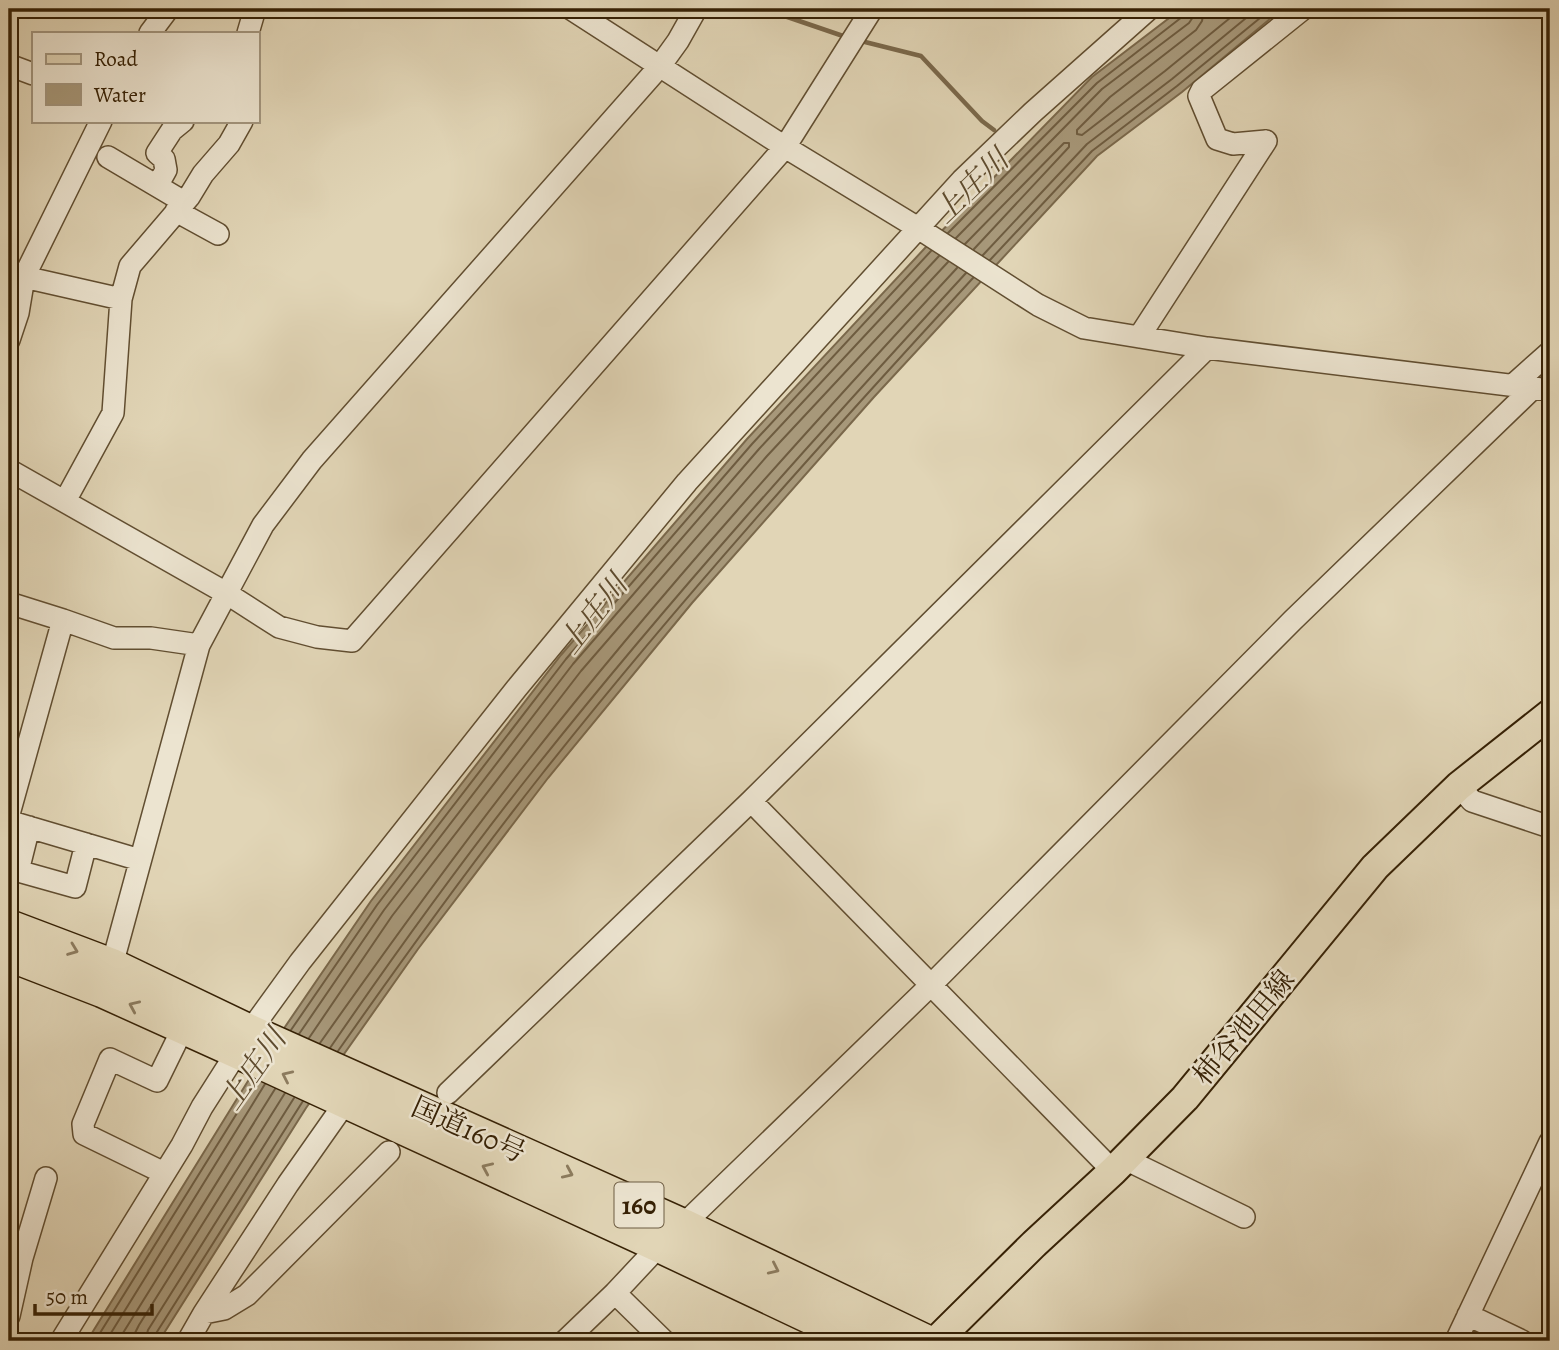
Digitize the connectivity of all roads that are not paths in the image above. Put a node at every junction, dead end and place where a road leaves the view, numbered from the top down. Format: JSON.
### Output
{"nodes":[{"id":1,"x":168,"y":9,"type":"edge"},
{"id":2,"x":255,"y":9,"type":"edge"},
{"id":3,"x":571,"y":9,"type":"edge"},
{"id":4,"x":696,"y":9,"type":"edge"},
{"id":5,"x":872,"y":9,"type":"edge"},
{"id":6,"x":1149,"y":9,"type":"edge"},
{"id":7,"x":1303,"y":9,"type":"edge"},
{"id":8,"x":151,"y":32,"type":"edge"},
{"id":9,"x":248,"y":32,"type":"edge"},
{"id":10,"x":9,"y":65,"type":"edge"},
{"id":11,"x":660,"y":66,"type":"junction"},
{"id":12,"x":32,"y":74,"type":"edge"},
{"id":13,"x":100,"y":122,"type":"edge"},
{"id":14,"x":182,"y":122,"type":"edge"},
{"id":15,"x":241,"y":122,"type":"edge"},
{"id":16,"x":785,"y":147,"type":"junction"},
{"id":17,"x":108,"y":157,"type":"dead end"},
{"id":18,"x":154,"y":184,"type":"junction"},
{"id":19,"x":180,"y":206,"type":"junction"},
{"id":20,"x":918,"y":228,"type":"junction"},
{"id":21,"x":218,"y":234,"type":"dead end"},
{"id":22,"x":17,"y":275,"type":"edge"},
{"id":23,"x":121,"y":299,"type":"junction"},
{"id":24,"x":1139,"y":337,"type":"junction"},
{"id":25,"x":9,"y":340,"type":"edge"},
{"id":26,"x":1207,"y":348,"type":"junction"},
{"id":27,"x":1550,"y":352,"type":"edge"},
{"id":28,"x":1532,"y":388,"type":"edge"},
{"id":29,"x":9,"y":470,"type":"edge"},
{"id":30,"x":65,"y":501,"type":"junction"},
{"id":31,"x":226,"y":593,"type":"junction"},
{"id":32,"x":9,"y":603,"type":"edge"},
{"id":33,"x":63,"y":620,"type":"junction"},
{"id":34,"x":199,"y":645,"type":"junction"},
{"id":35,"x":1550,"y":714,"type":"edge"},
{"id":36,"x":1458,"y":786,"type":"junction"},
{"id":37,"x":751,"y":801,"type":"junction"},
{"id":38,"x":9,"y":814,"type":"edge"},
{"id":39,"x":19,"y":824,"type":"edge"},
{"id":40,"x":1550,"y":827,"type":"edge"},
{"id":41,"x":86,"y":844,"type":"junction"},
{"id":42,"x":140,"y":860,"type":"junction"},
{"id":43,"x":9,"y":926,"type":"edge"},
{"id":44,"x":9,"y":955,"type":"edge"},
{"id":45,"x":107,"y":978,"type":"junction"},
{"id":46,"x":931,"y":985,"type":"junction"},
{"id":47,"x":183,"y":1028,"type":"junction"},
{"id":48,"x":243,"y":1046,"type":"junction"},
{"id":49,"x":342,"y":1091,"type":"junction"},
{"id":50,"x":448,"y":1093,"type":"dead end"},
{"id":51,"x":1550,"y":1142,"type":"edge"},
{"id":52,"x":389,"y":1152,"type":"dead end"},
{"id":53,"x":1119,"y":1165,"type":"junction"},
{"id":54,"x":164,"y":1173,"type":"junction"},
{"id":55,"x":46,"y":1178,"type":"dead end"},
{"id":56,"x":1244,"y":1217,"type":"dead end"},
{"id":57,"x":683,"y":1225,"type":"junction"},
{"id":58,"x":659,"y":1245,"type":"junction"},
{"id":59,"x":615,"y":1293,"type":"junction"},
{"id":60,"x":204,"y":1313,"type":"junction"},
{"id":61,"x":1468,"y":1315,"type":"junction"},
{"id":62,"x":9,"y":1316,"type":"edge"},
{"id":63,"x":61,"y":1341,"type":"edge"},
{"id":64,"x":188,"y":1341,"type":"edge"},
{"id":65,"x":565,"y":1341,"type":"edge"},
{"id":66,"x":664,"y":1341,"type":"edge"},
{"id":67,"x":860,"y":1341,"type":"edge"},
{"id":68,"x":926,"y":1341,"type":"edge"},
{"id":69,"x":936,"y":1341,"type":"edge"},
{"id":70,"x":1456,"y":1341,"type":"edge"},
{"id":71,"x":1522,"y":1341,"type":"edge"}],
"edges":[{"from":1,"to":8,"type":"street"},
{"from":2,"to":9,"type":"street"},
{"from":3,"to":11,"type":"street"},
{"from":4,"to":11,"type":"street"},
{"from":5,"to":16,"type":"street"},
{"from":6,"to":20,"type":"street"},
{"from":7,"to":24,"type":"street"},
{"from":10,"to":12,"type":"street"},
{"from":11,"to":16,"type":"street"},
{"from":11,"to":31,"type":"street"},
{"from":13,"to":22,"type":"street"},
{"from":14,"to":18,"type":"street"},
{"from":15,"to":19,"type":"street"},
{"from":16,"to":20,"type":"street"},
{"from":16,"to":31,"type":"street"},
{"from":17,"to":18,"type":"street"},
{"from":18,"to":19,"type":"street"},
{"from":19,"to":21,"type":"street"},
{"from":19,"to":23,"type":"street"},
{"from":20,"to":24,"type":"street"},
{"from":20,"to":48,"type":"street"},
{"from":22,"to":23,"type":"street"},
{"from":22,"to":25,"type":"street"},
{"from":23,"to":30,"type":"street"},
{"from":24,"to":26,"type":"street"},
{"from":26,"to":28,"type":"street"},
{"from":26,"to":37,"type":"street"},
{"from":27,"to":28,"type":"street"},
{"from":28,"to":46,"type":"street"},
{"from":29,"to":30,"type":"street"},
{"from":30,"to":31,"type":"street"},
{"from":31,"to":34,"type":"street"},
{"from":32,"to":33,"type":"street"},
{"from":33,"to":34,"type":"street"},
{"from":33,"to":38,"type":"street"},
{"from":34,"to":42,"type":"street"},
{"from":35,"to":36,"type":"main road","name":"柿谷池田線"},
{"from":36,"to":40,"type":"street"},
{"from":36,"to":53,"type":"main road","name":"柿谷池田線"},
{"from":37,"to":46,"type":"street"},
{"from":37,"to":50,"type":"street"},
{"from":39,"to":41,"type":"street"},
{"from":39,"to":41,"type":"street"},
{"from":41,"to":42,"type":"street"},
{"from":42,"to":45,"type":"street"},
{"from":43,"to":45,"type":"highway","name":"国道160号","number":"160","one_way":true},
{"from":44,"to":45,"type":"highway","name":"国道160号","number":"160"},
{"from":47,"to":45,"type":"highway","name":"国道160号","number":"160","one_way":true},
{"from":45,"to":48,"type":"highway","name":"国道160号","number":"160"},
{"from":46,"to":53,"type":"street"},
{"from":46,"to":57,"type":"street"},
{"from":47,"to":48,"type":"highway","name":"国道160号","number":"160"},
{"from":47,"to":54,"type":"street"},
{"from":48,"to":49,"type":"highway","name":"国道160号","number":"160"},
{"from":48,"to":54,"type":"street"},
{"from":49,"to":57,"type":"highway","name":"国道160号","number":"160","one_way":true},
{"from":58,"to":49,"type":"highway","name":"国道160号","number":"160","one_way":true},
{"from":49,"to":60,"type":"street"},
{"from":51,"to":61,"type":"street"},
{"from":52,"to":60,"type":"street"},
{"from":53,"to":56,"type":"street"},
{"from":53,"to":69,"type":"main road","name":"柿谷池田線"},
{"from":54,"to":63,"type":"street"},
{"from":55,"to":62,"type":"street"},
{"from":57,"to":58,"type":"street"},
{"from":57,"to":68,"type":"highway","name":"国道160号","number":"160","one_way":true},
{"from":58,"to":59,"type":"street"},
{"from":58,"to":67,"type":"highway","name":"国道160号","number":"160"},
{"from":59,"to":65,"type":"street"},
{"from":59,"to":66,"type":"street"},
{"from":60,"to":64,"type":"street"},
{"from":61,"to":70,"type":"street"},
{"from":61,"to":71,"type":"street"}]}
